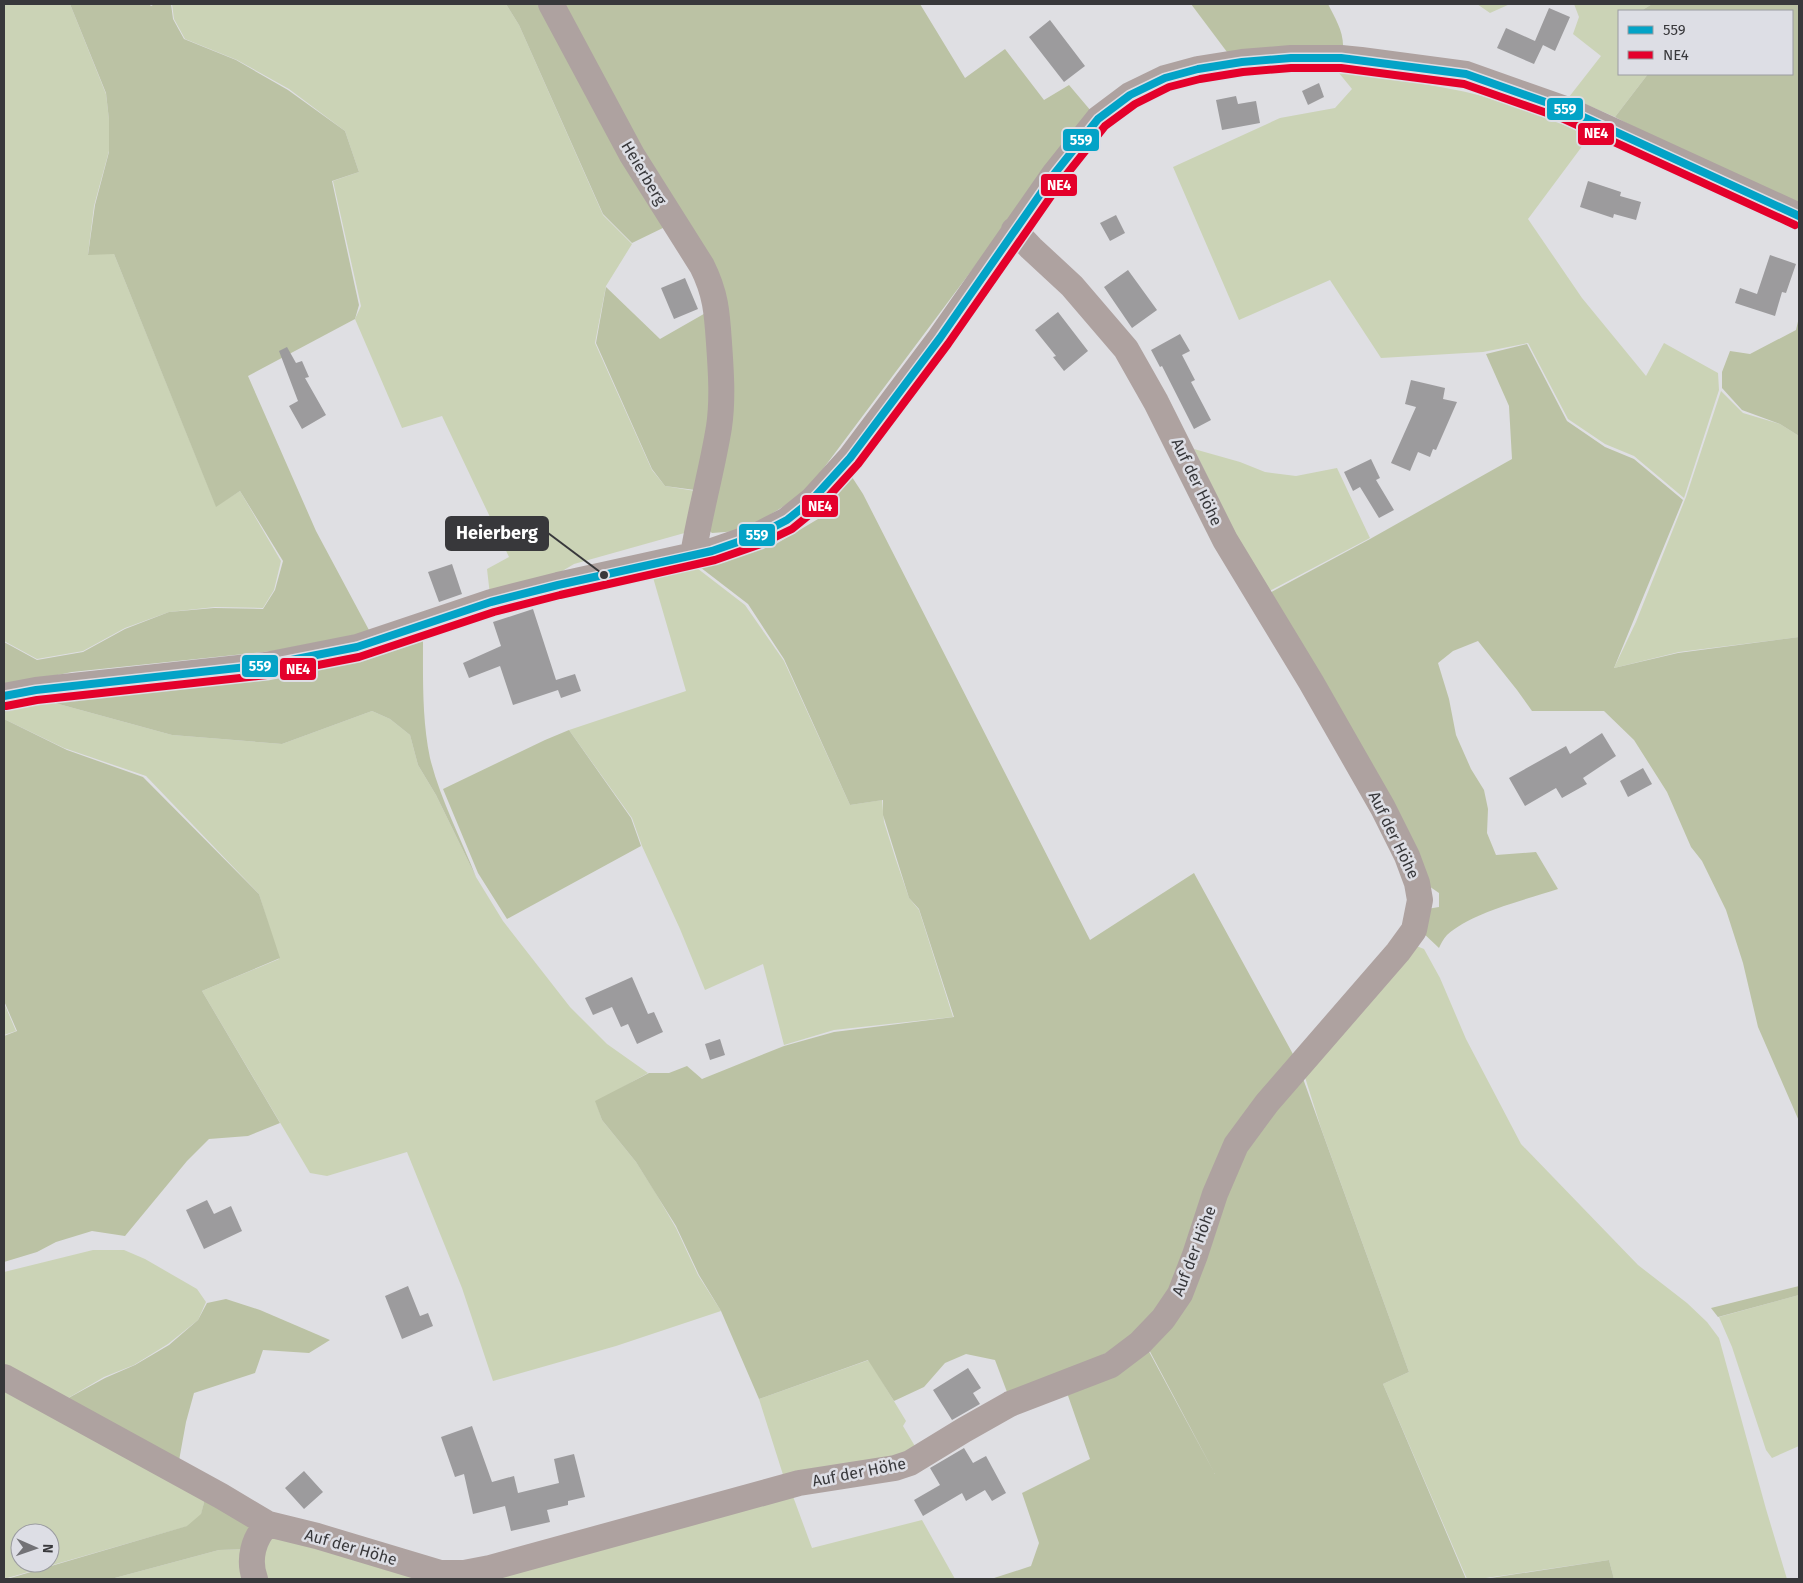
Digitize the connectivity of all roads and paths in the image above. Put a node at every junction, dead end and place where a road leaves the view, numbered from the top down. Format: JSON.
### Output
{"nodes":[{"id":1,"x":551,"y":4,"type":"edge"},
{"id":2,"x":1799,"y":216,"type":"edge"},
{"id":3,"x":1014,"y":230,"type":"junction"},
{"id":4,"x":693,"y":555,"type":"junction"},
{"id":5,"x":4,"y":696,"type":"edge"},
{"id":6,"x":4,"y":1377,"type":"edge"},
{"id":7,"x":268,"y":1524,"type":"junction"},
{"id":8,"x":255,"y":1579,"type":"edge"}],
"edges":[{"from":1,"to":4,"type":"street","name":"Heierberg"},
{"from":2,"to":3,"type":"street"},
{"from":3,"to":4,"type":"street"},
{"from":3,"to":7,"type":"street","name":"Auf der Höhe"},
{"from":4,"to":5,"type":"street"},
{"from":6,"to":7,"type":"street","name":"Auf der Höhe"},
{"from":7,"to":8,"type":"street"}]}
